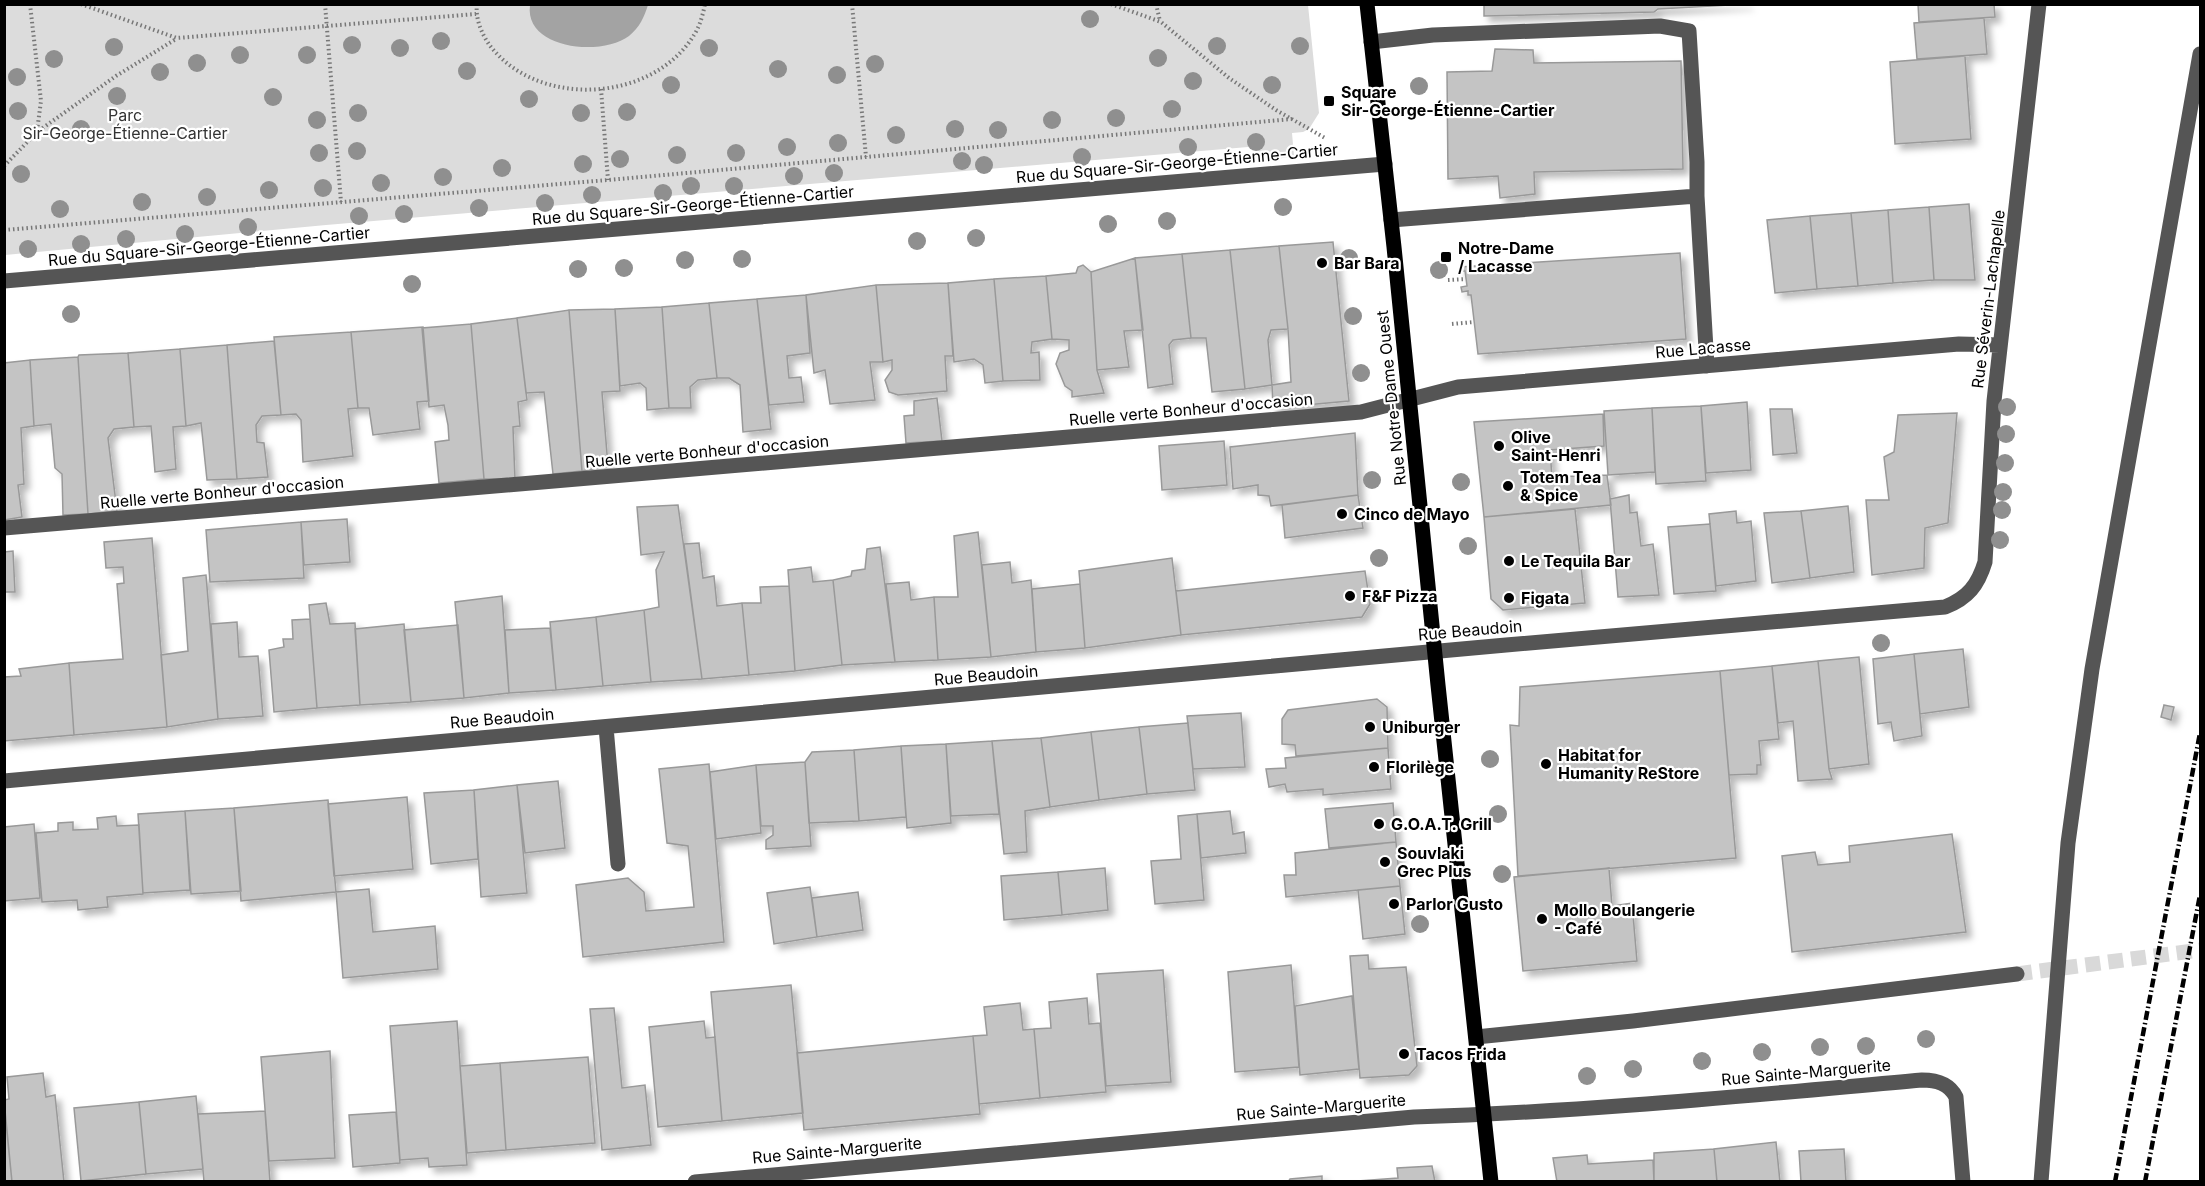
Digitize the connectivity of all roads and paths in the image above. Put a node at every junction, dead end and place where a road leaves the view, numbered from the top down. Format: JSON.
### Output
{"nodes":[{"id":1,"x":30,"y":4,"type":"edge"},
{"id":2,"x":81,"y":4,"type":"edge"},
{"id":3,"x":326,"y":4,"type":"edge"},
{"id":4,"x":477,"y":4,"type":"edge"},
{"id":5,"x":705,"y":4,"type":"edge"},
{"id":6,"x":852,"y":4,"type":"edge"},
{"id":7,"x":1111,"y":4,"type":"edge"},
{"id":8,"x":1156,"y":4,"type":"edge"},
{"id":9,"x":1366,"y":4,"type":"edge"},
{"id":10,"x":2039,"y":4,"type":"edge"},
{"id":11,"x":476,"y":14,"type":"junction"},
{"id":12,"x":1161,"y":22,"type":"junction"},
{"id":13,"x":327,"y":27,"type":"junction"},
{"id":14,"x":177,"y":38,"type":"junction"},
{"id":15,"x":1371,"y":42,"type":"junction"},
{"id":16,"x":2200,"y":54,"type":"edge"},
{"id":17,"x":601,"y":89,"type":"junction"},
{"id":18,"x":1292,"y":119,"type":"junction"},
{"id":19,"x":37,"y":132,"type":"junction"},
{"id":20,"x":1329,"y":140,"type":"dead end"},
{"id":21,"x":866,"y":157,"type":"junction"},
{"id":22,"x":1385,"y":164,"type":"junction"},
{"id":23,"x":4,"y":166,"type":"edge"},
{"id":24,"x":608,"y":180,"type":"junction"},
{"id":25,"x":1697,"y":196,"type":"junction"},
{"id":26,"x":341,"y":202,"type":"junction"},
{"id":27,"x":1391,"y":220,"type":"junction"},
{"id":28,"x":4,"y":230,"type":"edge"},
{"id":29,"x":1466,"y":279,"type":"dead end"},
{"id":30,"x":1448,"y":280,"type":"dead end"},
{"id":31,"x":4,"y":281,"type":"edge"},
{"id":32,"x":1474,"y":322,"type":"dead end"},
{"id":33,"x":1452,"y":324,"type":"dead end"},
{"id":34,"x":2001,"y":345,"type":"junction"},
{"id":35,"x":1707,"y":366,"type":"junction"},
{"id":36,"x":1410,"y":399,"type":"junction"},
{"id":37,"x":4,"y":528,"type":"edge"},
{"id":38,"x":1969,"y":595,"type":"joint"},
{"id":39,"x":1435,"y":652,"type":"junction"},
{"id":40,"x":606,"y":727,"type":"junction"},
{"id":41,"x":4,"y":782,"type":"edge"},
{"id":42,"x":618,"y":864,"type":"dead end"},
{"id":43,"x":2017,"y":974,"type":"tunnel mouth"},
{"id":44,"x":1476,"y":1037,"type":"junction"},
{"id":45,"x":1483,"y":1114,"type":"junction"},
{"id":46,"x":827,"y":1175,"type":"edge"},
{"id":47,"x":695,"y":1182,"type":"edge"},
{"id":48,"x":1491,"y":1182,"type":"edge"},
{"id":49,"x":1963,"y":1182,"type":"edge"},
{"id":50,"x":2041,"y":1182,"type":"edge"}],
"edges":[{"from":1,"to":19,"type":"path"},
{"from":2,"to":14,"type":"path"},
{"from":3,"to":13,"type":"path"},
{"from":4,"to":11,"type":"path"},
{"from":5,"to":17,"type":"path"},
{"from":6,"to":21,"type":"path"},
{"from":7,"to":12,"type":"path"},
{"from":8,"to":12,"type":"path"},
{"from":9,"to":15,"type":"main road","name":"Rue Notre-Dame Ouest"},
{"from":10,"to":34,"type":"street","name":"Rue Séverin-Lachapelle"},
{"from":11,"to":13,"type":"path"},
{"from":11,"to":17,"type":"path"},
{"from":12,"to":18,"type":"path"},
{"from":13,"to":14,"type":"path"},
{"from":13,"to":26,"type":"path"},
{"from":14,"to":19,"type":"path"},
{"from":15,"to":22,"type":"main road","name":"Rue Notre-Dame Ouest"},
{"from":15,"to":25,"type":"street"},
{"from":16,"to":50,"type":"street"},
{"from":17,"to":24,"type":"path"},
{"from":18,"to":20,"type":"path","name":"Rue du Square-Sir-George-Étienne-Cartier"},
{"from":18,"to":21,"type":"path","name":"Rue du Square-Sir-George-Étienne-Cartier"},
{"from":19,"to":23,"type":"path"},
{"from":21,"to":24,"type":"path","name":"Rue du Square-Sir-George-Étienne-Cartier"},
{"from":22,"to":27,"type":"main road","name":"Rue Notre-Dame Ouest"},
{"from":22,"to":31,"type":"street","name":"Rue du Square-Sir-George-Étienne-Cartier"},
{"from":24,"to":26,"type":"path","name":"Rue du Square-Sir-George-Étienne-Cartier"},
{"from":25,"to":27,"type":"street"},
{"from":25,"to":35,"type":"street"},
{"from":26,"to":28,"type":"path","name":"Rue du Square-Sir-George-Étienne-Cartier"},
{"from":27,"to":36,"type":"main road","name":"Rue Notre-Dame Ouest"},
{"from":29,"to":30,"type":"path"},
{"from":32,"to":33,"type":"path"},
{"from":34,"to":35,"type":"street","name":"Rue Lacasse"},
{"from":34,"to":38,"type":"street","name":"Rue Séverin-Lachapelle"},
{"from":35,"to":36,"type":"street","name":"Rue Lacasse"},
{"from":36,"to":37,"type":"street","name":"Ruelle verte Bonheur d'occasion"},
{"from":36,"to":39,"type":"main road","name":"Rue Notre-Dame Ouest"},
{"from":38,"to":39,"type":"street","name":"Rue Beaudoin"},
{"from":39,"to":40,"type":"street","name":"Rue Beaudoin"},
{"from":39,"to":44,"type":"main road","name":"Rue Notre-Dame Ouest"},
{"from":40,"to":41,"type":"street","name":"Rue Beaudoin"},
{"from":40,"to":42,"type":"street"},
{"from":43,"to":44,"type":"street"},
{"from":44,"to":45,"type":"main road","name":"Rue Notre-Dame Ouest"},
{"from":45,"to":46,"type":"street","name":"Rue Sainte-Marguerite"},
{"from":45,"to":48,"type":"main road","name":"Rue Notre-Dame Ouest"},
{"from":45,"to":49,"type":"street","name":"Rue Sainte-Marguerite"},
{"from":46,"to":47,"type":"street","name":"Rue Sainte-Marguerite"}]}
